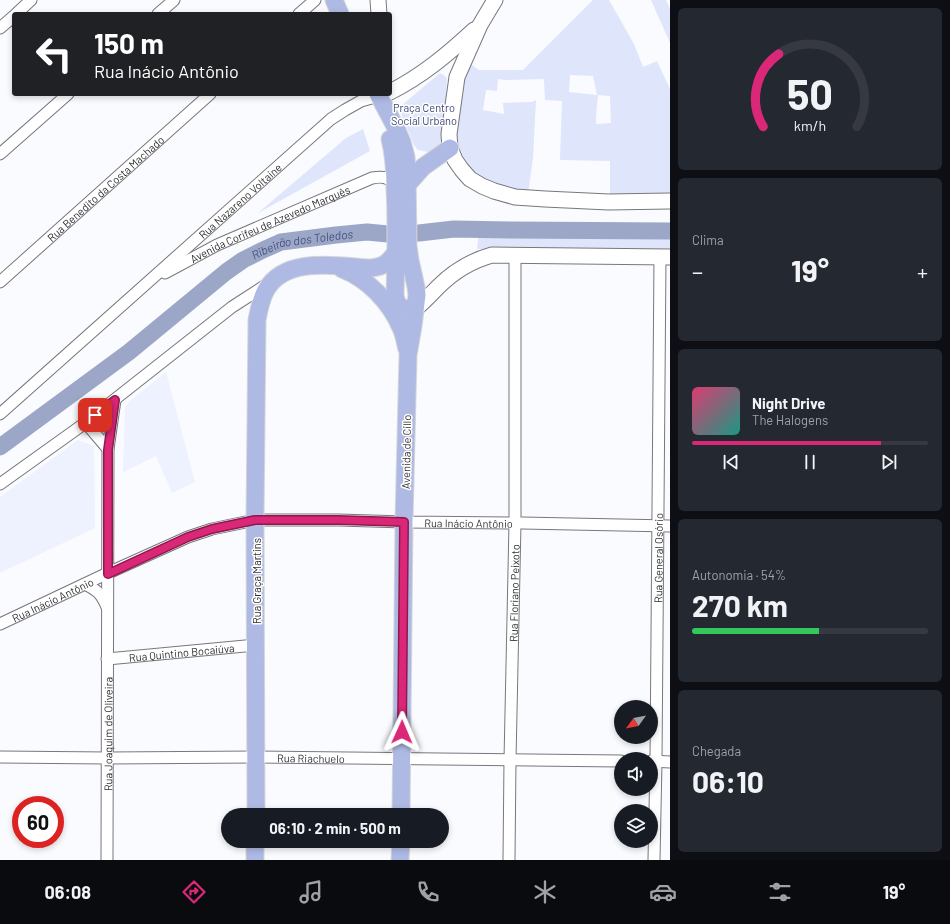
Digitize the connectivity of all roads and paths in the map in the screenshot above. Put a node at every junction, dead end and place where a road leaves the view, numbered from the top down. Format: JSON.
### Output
{"nodes":[{"id":1,"x":31,"y":0,"type":"edge"},
{"id":2,"x":174,"y":0,"type":"edge"},
{"id":3,"x":315,"y":0,"type":"edge"},
{"id":4,"x":334,"y":0,"type":"edge"},
{"id":5,"x":378,"y":0,"type":"edge"},
{"id":6,"x":494,"y":0,"type":"edge"},
{"id":7,"x":18,"y":12,"type":"edge"},
{"id":8,"x":160,"y":12,"type":"edge"},
{"id":9,"x":301,"y":12,"type":"edge"},
{"id":10,"x":339,"y":12,"type":"edge"},
{"id":11,"x":379,"y":12,"type":"edge"},
{"id":12,"x":12,"y":18,"type":"edge"},
{"id":13,"x":480,"y":25,"type":"junction"},
{"id":14,"x":0,"y":28,"type":"edge"},
{"id":15,"x":436,"y":63,"type":"junction"},
{"id":16,"x":457,"y":77,"type":"junction"},
{"id":17,"x":392,"y":89,"type":"edge"},
{"id":18,"x":66,"y":96,"type":"edge"},
{"id":19,"x":208,"y":96,"type":"edge"},
{"id":20,"x":376,"y":96,"type":"edge"},
{"id":21,"x":383,"y":96,"type":"edge"},
{"id":22,"x":450,"y":148,"type":"junction"},
{"id":23,"x":0,"y":154,"type":"edge"},
{"id":24,"x":401,"y":184,"type":"junction"},
{"id":25,"x":670,"y":202,"type":"edge"},
{"id":26,"x":208,"y":229,"type":"junction"},
{"id":27,"x":217,"y":245,"type":"junction"},
{"id":28,"x":400,"y":248,"type":"junction"},
{"id":29,"x":515,"y":255,"type":"junction"},
{"id":30,"x":665,"y":257,"type":"edge"},
{"id":31,"x":336,"y":266,"type":"junction"},
{"id":32,"x":274,"y":279,"type":"junction"},
{"id":33,"x":0,"y":282,"type":"edge"},
{"id":34,"x":147,"y":283,"type":"junction"},
{"id":35,"x":232,"y":307,"type":"junction"},
{"id":36,"x":415,"y":309,"type":"junction"},
{"id":37,"x":258,"y":320,"type":"junction"},
{"id":38,"x":408,"y":355,"type":"junction"},
{"id":39,"x":115,"y":400,"type":"junction"},
{"id":40,"x":0,"y":414,"type":"edge"},
{"id":41,"x":85,"y":422,"type":"junction"},
{"id":42,"x":108,"y":450,"type":"junction"},
{"id":43,"x":0,"y":484,"type":"edge"},
{"id":44,"x":255,"y":520,"type":"junction"},
{"id":45,"x":404,"y":522,"type":"junction"},
{"id":46,"x":515,"y":523,"type":"junction"},
{"id":47,"x":658,"y":526,"type":"junction"},
{"id":48,"x":670,"y":526,"type":"edge"},
{"id":49,"x":108,"y":574,"type":"junction"},
{"id":50,"x":85,"y":584,"type":"junction"},
{"id":51,"x":107,"y":607,"type":"junction"},
{"id":52,"x":0,"y":624,"type":"edge"},
{"id":53,"x":256,"y":645,"type":"junction"},
{"id":54,"x":107,"y":658,"type":"junction"},
{"id":55,"x":654,"y":752,"type":"edge"},
{"id":56,"x":0,"y":757,"type":"edge"},
{"id":57,"x":256,"y":757,"type":"junction"},
{"id":58,"x":107,"y":758,"type":"junction"},
{"id":59,"x":402,"y":758,"type":"junction"},
{"id":60,"x":510,"y":760,"type":"junction"},
{"id":61,"x":614,"y":761,"type":"edge"},
{"id":62,"x":658,"y":761,"type":"edge"},
{"id":63,"x":670,"y":762,"type":"edge"},
{"id":64,"x":654,"y":796,"type":"edge"},
{"id":65,"x":256,"y":808,"type":"edge"},
{"id":66,"x":401,"y":808,"type":"edge"},
{"id":67,"x":255,"y":848,"type":"edge"},
{"id":68,"x":401,"y":848,"type":"edge"},
{"id":69,"x":107,"y":860,"type":"edge"},
{"id":70,"x":255,"y":860,"type":"edge"},
{"id":71,"x":400,"y":860,"type":"edge"},
{"id":72,"x":509,"y":860,"type":"edge"},
{"id":73,"x":654,"y":860,"type":"edge"}],
"edges":[{"from":1,"to":7,"type":"street"},
{"from":2,"to":8,"type":"street"},
{"from":3,"to":9,"type":"street"},
{"from":4,"to":10,"type":"main road"},
{"from":5,"to":11,"type":"main road"},
{"from":6,"to":13,"type":"main road"},
{"from":12,"to":14,"type":"street"},
{"from":13,"to":15,"type":"main road"},
{"from":13,"to":16,"type":"main road"},
{"from":15,"to":16,"type":"main road"},
{"from":15,"to":17,"type":"main road"},
{"from":16,"to":22,"type":"main road"},
{"from":18,"to":23,"type":"street"},
{"from":19,"to":33,"type":"street","name":"Rua Benedito da Costa Machado"},
{"from":20,"to":26,"type":"street","name":"Rua Nazareno Voltaine"},
{"from":21,"to":24,"type":"main road"},
{"from":22,"to":24,"type":"main road"},
{"from":22,"to":25,"type":"main road"},
{"from":24,"to":27,"type":"street","name":"Avenida Corifeu de Azevedo Marquês"},
{"from":24,"to":28,"type":"main road"},
{"from":26,"to":27,"type":"street"},
{"from":26,"to":34,"type":"street","name":"Rua Nazareno Voltaine"},
{"from":27,"to":34,"type":"street","name":"Avenida Corifeu de Azevedo Marquês"},
{"from":28,"to":31,"type":"main road"},
{"from":28,"to":36,"type":"main road"},
{"from":29,"to":30,"type":"main road"},
{"from":29,"to":36,"type":"main road"},
{"from":29,"to":46,"type":"street","name":"Rua Floriano Peixoto"},
{"from":30,"to":47,"type":"street","name":"Rua General Osório"},
{"from":31,"to":32,"type":"main road"},
{"from":31,"to":38,"type":"main road"},
{"from":32,"to":35,"type":"street"},
{"from":32,"to":37,"type":"main road","name":"Rua Graça Martins"},
{"from":34,"to":40,"type":"street","name":"Rua Nazareno Voltaine"},
{"from":35,"to":37,"type":"street"},
{"from":35,"to":39,"type":"street"},
{"from":36,"to":38,"type":"main road","name":"Avenida de Cillo"},
{"from":37,"to":44,"type":"main road","name":"Rua Graça Martins"},
{"from":38,"to":45,"type":"main road","name":"Avenida de Cillo"},
{"from":39,"to":41,"type":"street"},
{"from":39,"to":42,"type":"street","name":"Rua Joaquim de Oliveira"},
{"from":41,"to":42,"type":"street"},
{"from":41,"to":43,"type":"street"},
{"from":42,"to":49,"type":"street","name":"Rua Joaquim de Oliveira"},
{"from":44,"to":45,"type":"street","name":"Rua Inácio Antônio"},
{"from":44,"to":49,"type":"street","name":"Rua Inácio Antônio"},
{"from":44,"to":53,"type":"main road","name":"Rua Graça Martins"},
{"from":45,"to":46,"type":"street","name":"Rua Inácio Antônio"},
{"from":45,"to":59,"type":"main road","name":"Avenida de Cillo"},
{"from":46,"to":47,"type":"street","name":"Rua Inácio Antônio"},
{"from":46,"to":60,"type":"street","name":"Rua Floriano Peixoto"},
{"from":47,"to":48,"type":"street","name":"Rua Inácio Antônio"},
{"from":47,"to":55,"type":"street","name":"Rua General Osório"},
{"from":49,"to":50,"type":"street","name":"Rua Inácio Antônio"},
{"from":49,"to":51,"type":"street","name":"Rua Joaquim de Oliveira"},
{"from":50,"to":51,"type":"street"},
{"from":50,"to":52,"type":"street","name":"Rua Inácio Antônio"},
{"from":51,"to":54,"type":"street","name":"Rua Joaquim de Oliveira"},
{"from":53,"to":54,"type":"street","name":"Rua Quintino Bocaiúva"},
{"from":53,"to":57,"type":"main road","name":"Rua Graça Martins"},
{"from":54,"to":58,"type":"street","name":"Rua Joaquim de Oliveira"},
{"from":56,"to":58,"type":"street","name":"Rua Riachuelo"},
{"from":57,"to":58,"type":"street","name":"Rua Riachuelo"},
{"from":57,"to":59,"type":"street","name":"Rua Riachuelo"},
{"from":57,"to":65,"type":"main road","name":"Rua Graça Martins"},
{"from":58,"to":69,"type":"street","name":"Rua Joaquim de Oliveira"},
{"from":59,"to":60,"type":"street","name":"Rua Riachuelo"},
{"from":59,"to":66,"type":"main road","name":"Avenida de Cillo"},
{"from":60,"to":61,"type":"street","name":"Rua Riachuelo"},
{"from":60,"to":72,"type":"street","name":"Rua Floriano Peixoto"},
{"from":62,"to":63,"type":"street"},
{"from":64,"to":73,"type":"street","name":"Rua General Osório"},
{"from":67,"to":70,"type":"main road"},
{"from":68,"to":71,"type":"main road"}]}
